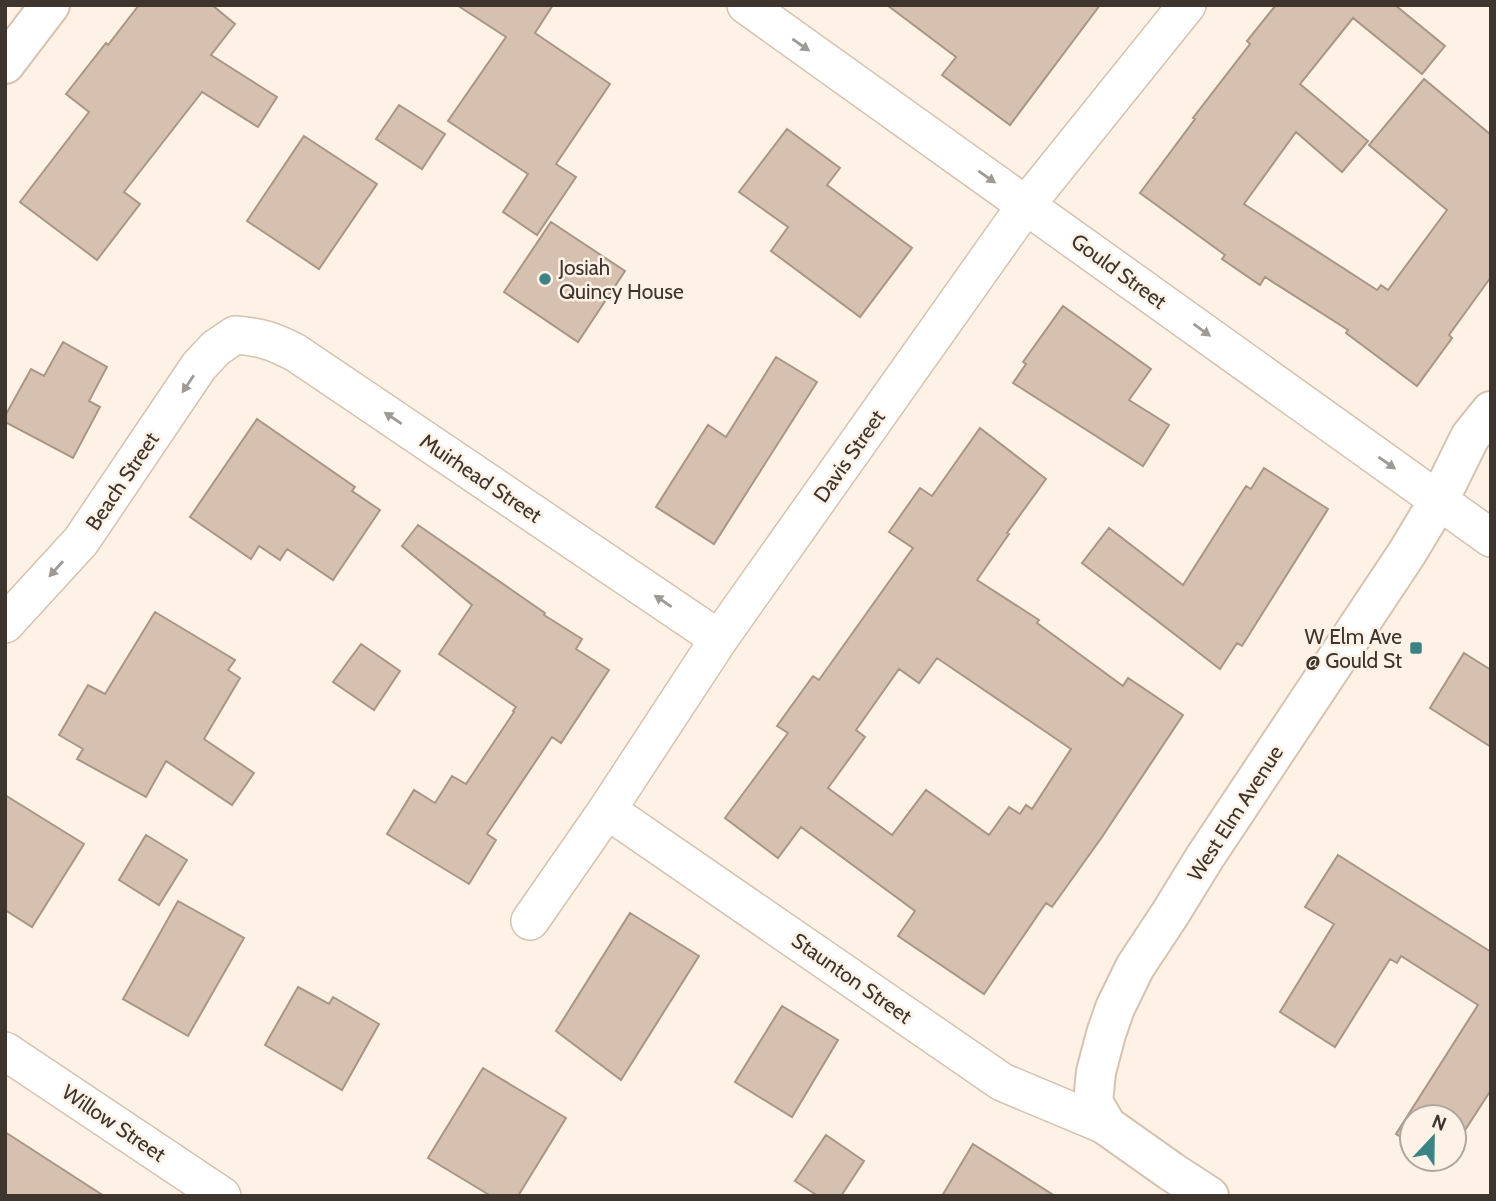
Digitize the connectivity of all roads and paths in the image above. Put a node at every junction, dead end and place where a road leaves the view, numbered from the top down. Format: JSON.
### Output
{"nodes":[{"id":1,"x":50,"y":5,"type":"edge"},
{"id":2,"x":746,"y":5,"type":"edge"},
{"id":3,"x":1187,"y":5,"type":"edge"},
{"id":4,"x":5,"y":64,"type":"edge"},
{"id":5,"x":1026,"y":205,"type":"junction"},
{"id":6,"x":235,"y":335,"type":"joint"},
{"id":7,"x":1491,"y":411,"type":"edge"},
{"id":8,"x":1439,"y":499,"type":"junction"},
{"id":9,"x":1491,"y":538,"type":"edge"},
{"id":10,"x":5,"y":624,"type":"edge"},
{"id":11,"x":719,"y":639,"type":"junction"},
{"id":12,"x":607,"y":810,"type":"junction"},
{"id":13,"x":530,"y":921,"type":"dead end"},
{"id":14,"x":5,"y":1051,"type":"edge"},
{"id":15,"x":1107,"y":1126,"type":"junction"},
{"id":16,"x":1164,"y":1184,"type":"edge"},
{"id":17,"x":222,"y":1196,"type":"edge"},
{"id":18,"x":1209,"y":1196,"type":"edge"}],
"edges":[{"from":1,"to":4,"type":"street"},
{"from":2,"to":5,"type":"street","name":"Gould Street","one_way":true},
{"from":3,"to":5,"type":"street","name":"Davis Street"},
{"from":5,"to":8,"type":"street","name":"Gould Street","one_way":true},
{"from":5,"to":11,"type":"street","name":"Davis Street"},
{"from":6,"to":10,"type":"street","name":"Beach Street","one_way":true},
{"from":11,"to":6,"type":"street","name":"Muirhead Street","one_way":true},
{"from":7,"to":8,"type":"street","name":"West Elm Avenue"},
{"from":8,"to":9,"type":"street","name":"Gould Street"},
{"from":8,"to":15,"type":"street","name":"West Elm Avenue"},
{"from":11,"to":12,"type":"street","name":"Davis Street"},
{"from":12,"to":13,"type":"street","name":"Davis Street"},
{"from":12,"to":15,"type":"street","name":"Staunton Street"},
{"from":14,"to":17,"type":"street","name":"Willow Street"},
{"from":15,"to":16,"type":"street"},
{"from":16,"to":18,"type":"street"}]}
